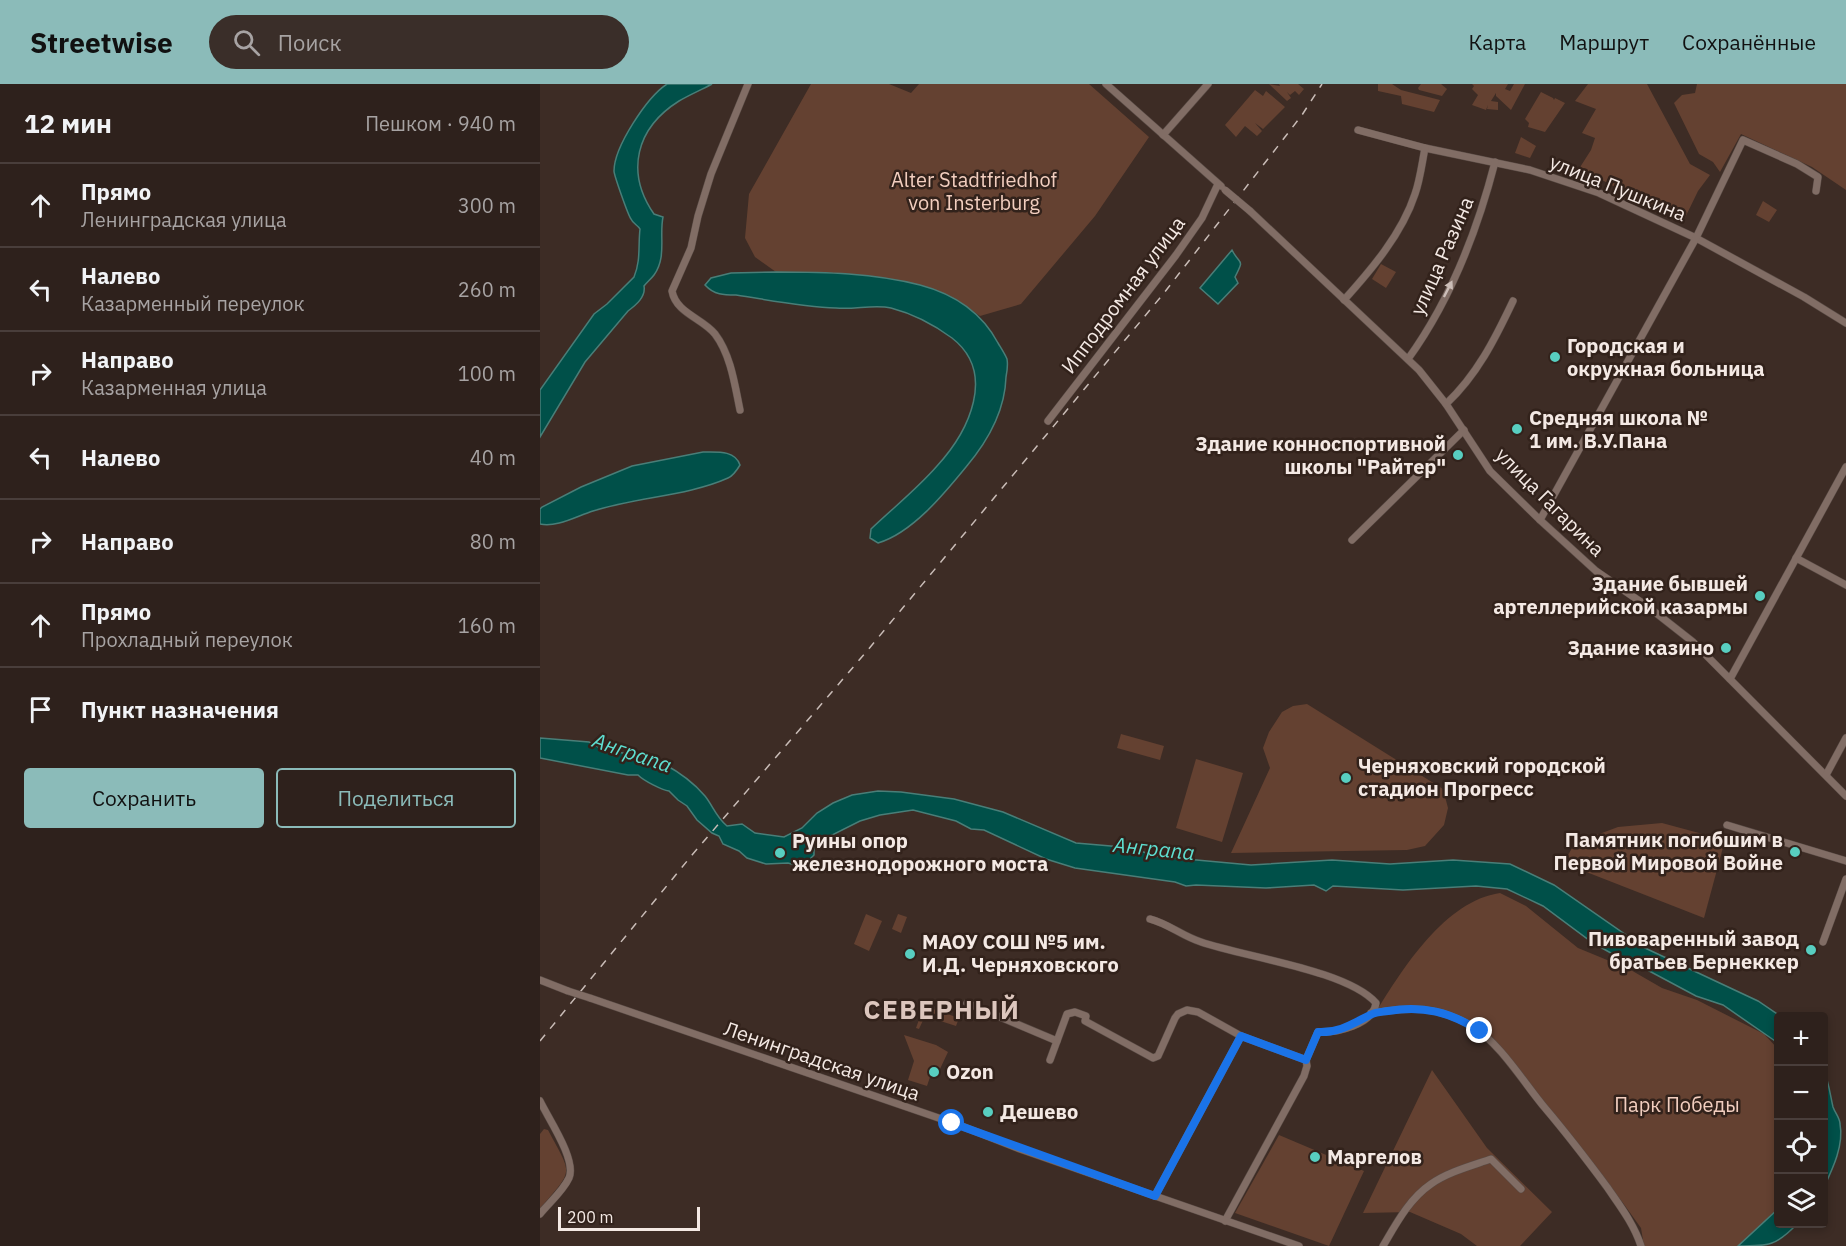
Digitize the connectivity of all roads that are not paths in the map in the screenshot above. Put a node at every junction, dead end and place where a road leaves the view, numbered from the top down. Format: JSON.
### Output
{"nodes":[{"id":1,"x":748,"y":84,"type":"edge"},
{"id":2,"x":1106,"y":84,"type":"edge"},
{"id":3,"x":1208,"y":84,"type":"edge"},
{"id":4,"x":1358,"y":130,"type":"dead end"},
{"id":5,"x":1163,"y":135,"type":"junction"},
{"id":6,"x":1425,"y":148,"type":"junction"},
{"id":7,"x":1495,"y":162,"type":"junction"},
{"id":8,"x":1218,"y":184,"type":"junction"},
{"id":9,"x":1816,"y":190,"type":"dead end"},
{"id":10,"x":1696,"y":238,"type":"junction"},
{"id":11,"x":1344,"y":300,"type":"junction"},
{"id":12,"x":1513,"y":301,"type":"dead end"},
{"id":13,"x":1846,"y":323,"type":"edge"},
{"id":14,"x":1408,"y":359,"type":"junction"},
{"id":15,"x":1446,"y":404,"type":"junction"},
{"id":16,"x":740,"y":410,"type":"dead end"},
{"id":17,"x":1048,"y":421,"type":"dead end"},
{"id":18,"x":1464,"y":430,"type":"junction"},
{"id":19,"x":1846,"y":467,"type":"edge"},
{"id":20,"x":1539,"y":520,"type":"junction"},
{"id":21,"x":1352,"y":540,"type":"dead end"},
{"id":22,"x":1796,"y":558,"type":"junction"},
{"id":23,"x":1846,"y":585,"type":"edge"},
{"id":24,"x":1730,"y":680,"type":"junction"},
{"id":25,"x":1846,"y":738,"type":"edge"},
{"id":26,"x":1826,"y":775,"type":"junction"},
{"id":27,"x":1846,"y":796,"type":"edge"},
{"id":28,"x":1727,"y":825,"type":"dead end"},
{"id":29,"x":1846,"y":861,"type":"edge"},
{"id":30,"x":1846,"y":879,"type":"edge"},
{"id":31,"x":1150,"y":919,"type":"dead end"},
{"id":32,"x":1823,"y":942,"type":"dead end"},
{"id":33,"x":540,"y":981,"type":"edge"},
{"id":34,"x":967,"y":1003,"type":"dead end"},
{"id":35,"x":1373,"y":1010,"type":"junction"},
{"id":36,"x":1241,"y":1036,"type":"junction"},
{"id":37,"x":1057,"y":1041,"type":"junction"},
{"id":38,"x":1050,"y":1060,"type":"dead end"},
{"id":39,"x":1306,"y":1060,"type":"junction"},
{"id":40,"x":540,"y":1101,"type":"edge"},
{"id":41,"x":1521,"y":1189,"type":"dead end"},
{"id":42,"x":1155,"y":1196,"type":"junction"},
{"id":43,"x":540,"y":1214,"type":"edge"},
{"id":44,"x":1225,"y":1221,"type":"junction"},
{"id":45,"x":1299,"y":1246,"type":"edge"},
{"id":46,"x":1383,"y":1246,"type":"edge"},
{"id":47,"x":1641,"y":1246,"type":"edge"}],
"edges":[{"from":1,"to":16,"type":"street"},
{"from":2,"to":5,"type":"street"},
{"from":3,"to":5,"type":"street"},
{"from":4,"to":6,"type":"street","name":"улица Пушкина"},
{"from":5,"to":8,"type":"street"},
{"from":6,"to":7,"type":"street","name":"улица Пушкина"},
{"from":6,"to":11,"type":"street"},
{"from":7,"to":10,"type":"street","name":"улица Пушкина"},
{"from":14,"to":7,"type":"street","name":"улица Разина","one_way":true},
{"from":8,"to":11,"type":"street","name":"улица Гагарина","bridge":true},
{"from":8,"to":17,"type":"street","name":"Ипподромная улица"},
{"from":9,"to":10,"type":"street"},
{"from":10,"to":13,"type":"street","name":"улица Пушкина"},
{"from":10,"to":20,"type":"street"},
{"from":11,"to":14,"type":"street","name":"улица Гагарина"},
{"from":12,"to":15,"type":"street"},
{"from":14,"to":15,"type":"street","name":"улица Гагарина"},
{"from":15,"to":18,"type":"street","name":"улица Гагарина"},
{"from":18,"to":20,"type":"street","name":"улица Гагарина"},
{"from":18,"to":21,"type":"street"},
{"from":19,"to":22,"type":"street"},
{"from":20,"to":24,"type":"street","name":"улица Гагарина"},
{"from":22,"to":23,"type":"street"},
{"from":22,"to":24,"type":"street"},
{"from":24,"to":26,"type":"street","name":"улица Гагарина"},
{"from":25,"to":26,"type":"street"},
{"from":26,"to":27,"type":"street","name":"улица Гагарина"},
{"from":28,"to":29,"type":"street"},
{"from":30,"to":32,"type":"street"},
{"from":31,"to":35,"type":"street"},
{"from":33,"to":42,"type":"street","name":"Ленинградская улица","bridge":true},
{"from":34,"to":37,"type":"street"},
{"from":35,"to":39,"type":"street"},
{"from":35,"to":47,"type":"street"},
{"from":36,"to":37,"type":"street"},
{"from":36,"to":39,"type":"street"},
{"from":36,"to":42,"type":"street"},
{"from":37,"to":38,"type":"street"},
{"from":39,"to":44,"type":"street"},
{"from":40,"to":43,"type":"street"},
{"from":41,"to":46,"type":"street"},
{"from":42,"to":44,"type":"street","name":"Ленинградская улица"},
{"from":44,"to":45,"type":"street","name":"Ленинградская улица"}]}
